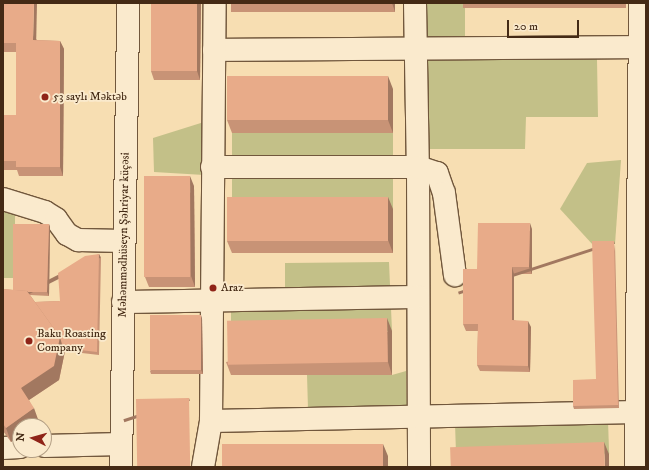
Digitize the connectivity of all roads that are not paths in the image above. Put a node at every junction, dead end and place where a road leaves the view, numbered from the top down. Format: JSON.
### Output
{"nodes":[{"id":1,"x":128,"y":3,"type":"edge"},
{"id":2,"x":214,"y":3,"type":"edge"},
{"id":3,"x":415,"y":3,"type":"edge"},
{"id":4,"x":640,"y":3,"type":"edge"},
{"id":5,"x":640,"y":47,"type":"junction"},
{"id":6,"x":214,"y":50,"type":"junction"},
{"id":7,"x":416,"y":50,"type":"junction"},
{"id":8,"x":212,"y":167,"type":"junction"},
{"id":9,"x":418,"y":167,"type":"junction"},
{"id":10,"x":642,"y":196,"type":"edge"},
{"id":11,"x":3,"y":199,"type":"edge"},
{"id":12,"x":124,"y":241,"type":"junction"},
{"id":13,"x":455,"y":275,"type":"dead end"},
{"id":14,"x":418,"y":297,"type":"junction"},
{"id":15,"x":211,"y":300,"type":"junction"},
{"id":16,"x":123,"y":302,"type":"junction"},
{"id":17,"x":637,"y":412,"type":"junction"},
{"id":18,"x":418,"y":416,"type":"junction"},
{"id":19,"x":211,"y":421,"type":"junction"},
{"id":20,"x":121,"y":444,"type":"junction"},
{"id":21,"x":52,"y":446,"type":"edge"},
{"id":22,"x":121,"y":467,"type":"edge"},
{"id":23,"x":203,"y":467,"type":"edge"},
{"id":24,"x":419,"y":467,"type":"edge"},
{"id":25,"x":636,"y":467,"type":"edge"}],
"edges":[{"from":1,"to":12,"type":"street","name":"Məhəmmədhüseyn Şəhriyar küçəsi"},
{"from":2,"to":6,"type":"street"},
{"from":3,"to":7,"type":"street"},
{"from":4,"to":5,"type":"street"},
{"from":5,"to":7,"type":"street"},
{"from":5,"to":10,"type":"street"},
{"from":6,"to":7,"type":"street"},
{"from":6,"to":8,"type":"street"},
{"from":7,"to":9,"type":"street"},
{"from":8,"to":9,"type":"street"},
{"from":8,"to":15,"type":"street"},
{"from":9,"to":13,"type":"street"},
{"from":9,"to":14,"type":"street"},
{"from":10,"to":17,"type":"street"},
{"from":11,"to":12,"type":"street"},
{"from":12,"to":16,"type":"street","name":"Məhəmmədhüseyn Şəhriyar küçəsi"},
{"from":14,"to":15,"type":"street"},
{"from":14,"to":18,"type":"street"},
{"from":15,"to":16,"type":"street"},
{"from":15,"to":19,"type":"street"},
{"from":16,"to":20,"type":"street","name":"Məhəmmədhüseyn Şəhriyar küçəsi"},
{"from":17,"to":18,"type":"street"},
{"from":17,"to":25,"type":"street"},
{"from":18,"to":19,"type":"street"},
{"from":18,"to":24,"type":"street"},
{"from":19,"to":23,"type":"street"},
{"from":20,"to":21,"type":"street"},
{"from":20,"to":22,"type":"street","name":"Məhəmmədhüseyn Şəhriyar küçəsi"}]}
